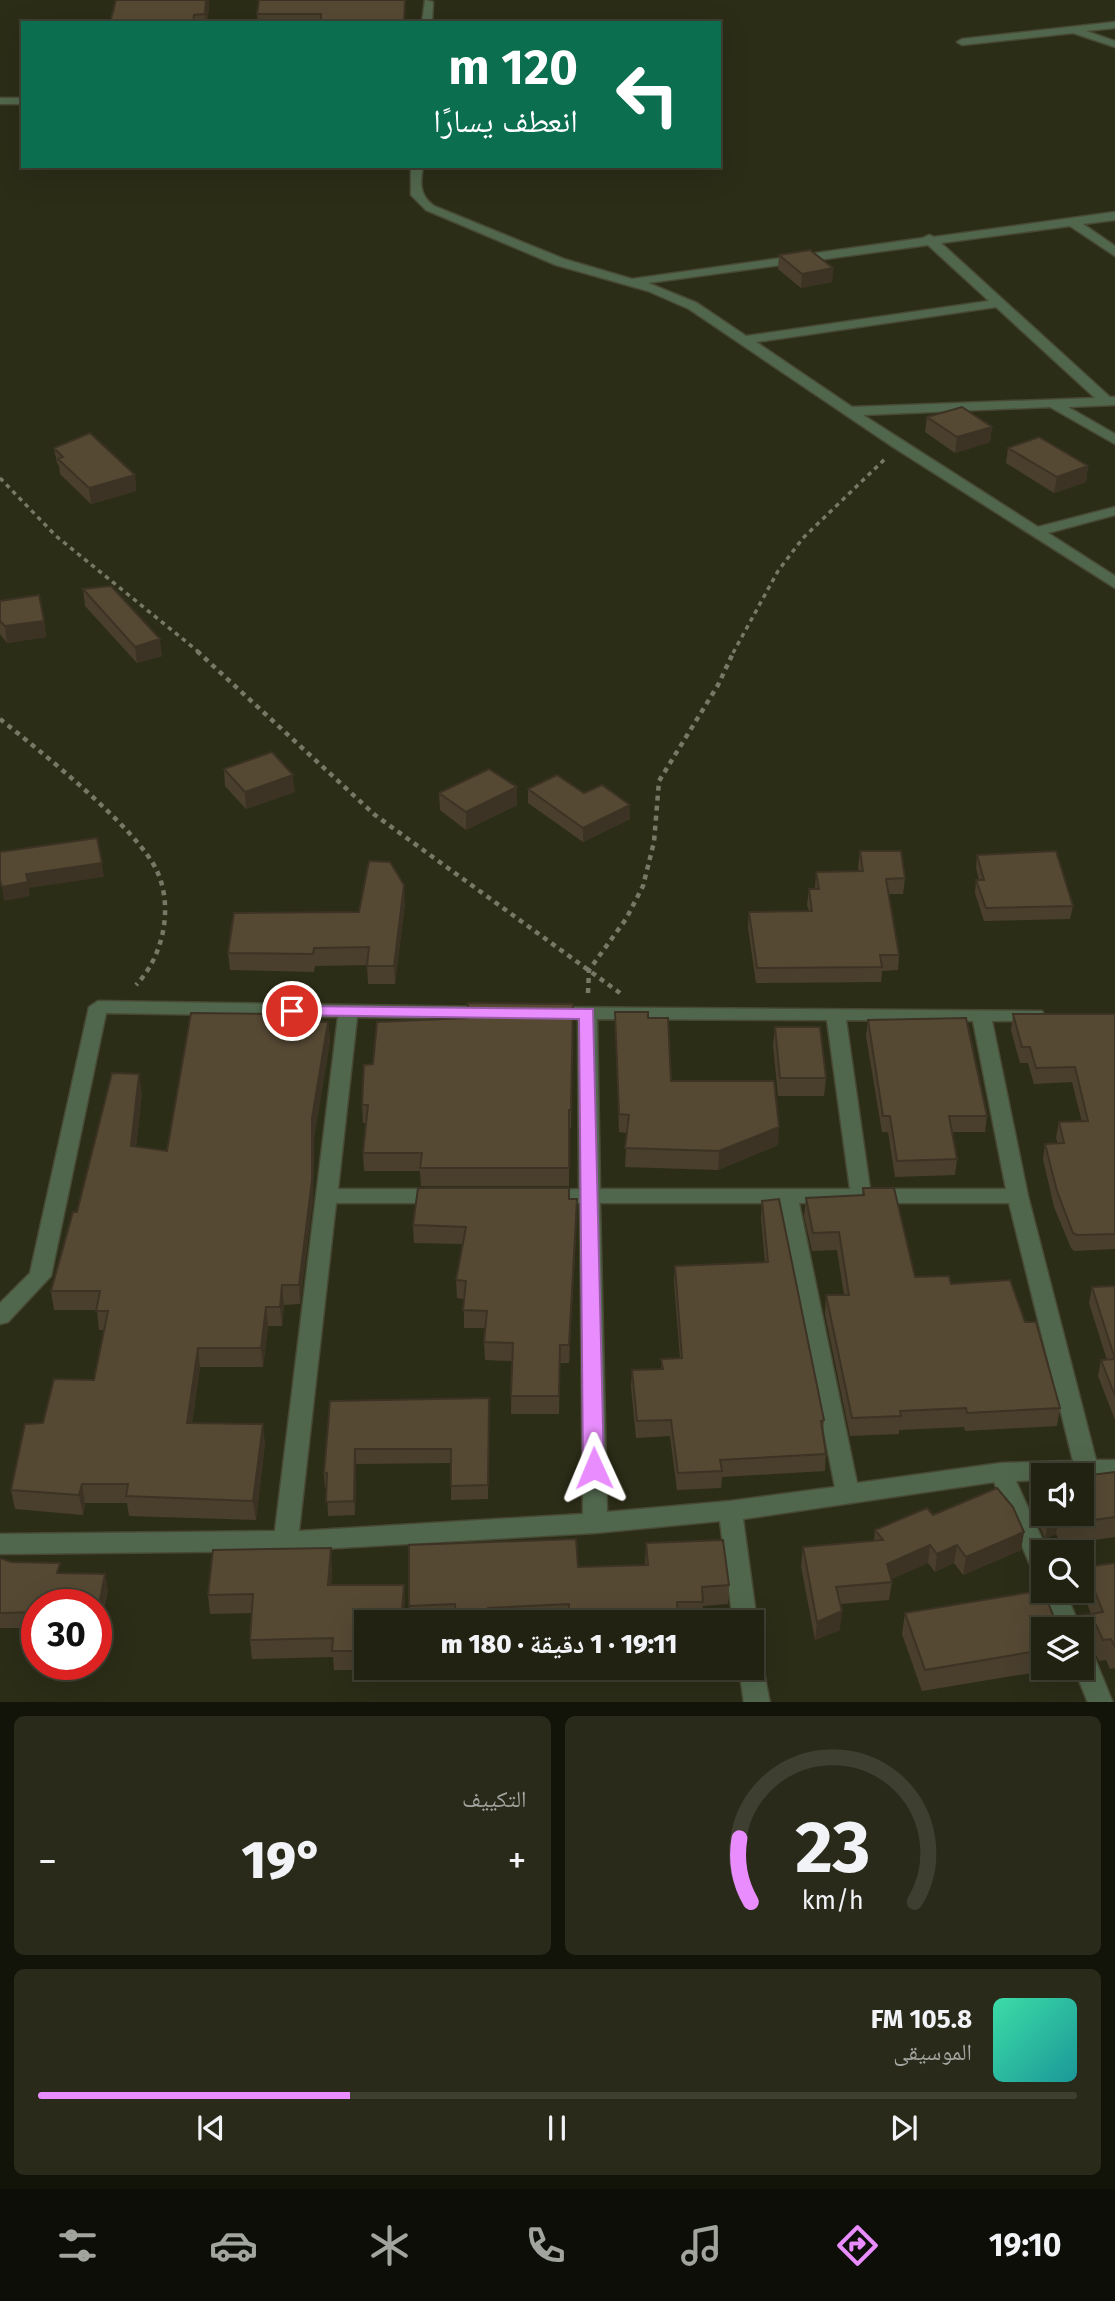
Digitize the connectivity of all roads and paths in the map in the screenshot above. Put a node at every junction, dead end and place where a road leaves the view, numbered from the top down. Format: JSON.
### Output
{"nodes":[{"id":1,"x":428,"y":2,"type":"dead end"},
{"id":2,"x":427,"y":21,"type":"edge"},
{"id":3,"x":1115,"y":26,"type":"edge"},
{"id":4,"x":1071,"y":30,"type":"junction"},
{"id":5,"x":962,"y":42,"type":"dead end"},
{"id":6,"x":1115,"y":44,"type":"edge"},
{"id":7,"x":0,"y":101,"type":"edge"},
{"id":8,"x":21,"y":101,"type":"edge"},
{"id":9,"x":417,"y":168,"type":"edge"},
{"id":10,"x":1115,"y":216,"type":"edge"},
{"id":11,"x":1073,"y":222,"type":"junction"},
{"id":12,"x":929,"y":239,"type":"junction"},
{"id":13,"x":1115,"y":252,"type":"edge"},
{"id":14,"x":630,"y":282,"type":"junction"},
{"id":15,"x":998,"y":303,"type":"junction"},
{"id":16,"x":745,"y":340,"type":"junction"},
{"id":17,"x":1111,"y":401,"type":"edge"},
{"id":18,"x":1052,"y":403,"type":"junction"},
{"id":19,"x":852,"y":411,"type":"junction"},
{"id":20,"x":1115,"y":440,"type":"edge"},
{"id":21,"x":898,"y":444,"type":"junction"},
{"id":22,"x":0,"y":478,"type":"edge"},
{"id":23,"x":1115,"y":511,"type":"edge"},
{"id":24,"x":1037,"y":533,"type":"junction"},
{"id":25,"x":1115,"y":571,"type":"edge"},
{"id":26,"x":1098,"y":572,"type":"junction"},
{"id":27,"x":1115,"y":583,"type":"edge"},
{"id":28,"x":0,"y":719,"type":"edge"},
{"id":29,"x":589,"y":971,"type":"junction"},
{"id":30,"x":98,"y":1007,"type":"junction"},
{"id":31,"x":348,"y":1012,"type":"junction"},
{"id":32,"x":508,"y":1013,"type":"edge"},
{"id":33,"x":534,"y":1013,"type":"edge"},
{"id":34,"x":587,"y":1013,"type":"junction"},
{"id":35,"x":650,"y":1014,"type":"junction"},
{"id":36,"x":836,"y":1014,"type":"junction"},
{"id":37,"x":1048,"y":1015,"type":"edge"},
{"id":38,"x":981,"y":1016,"type":"junction"},
{"id":39,"x":326,"y":1196,"type":"junction"},
{"id":40,"x":465,"y":1196,"type":"edge"},
{"id":41,"x":521,"y":1196,"type":"edge"},
{"id":42,"x":590,"y":1196,"type":"junction"},
{"id":43,"x":787,"y":1196,"type":"junction"},
{"id":44,"x":861,"y":1196,"type":"junction"},
{"id":45,"x":1018,"y":1196,"type":"junction"},
{"id":46,"x":0,"y":1316,"type":"edge"},
{"id":47,"x":1085,"y":1463,"type":"edge"},
{"id":48,"x":1115,"y":1469,"type":"edge"},
{"id":49,"x":1094,"y":1470,"type":"edge"},
{"id":50,"x":1031,"y":1471,"type":"edge"},
{"id":51,"x":1001,"y":1472,"type":"junction"},
{"id":52,"x":848,"y":1494,"type":"junction"},
{"id":53,"x":730,"y":1511,"type":"junction"},
{"id":54,"x":595,"y":1523,"type":"junction"},
{"id":55,"x":286,"y":1541,"type":"junction"},
{"id":56,"x":1031,"y":1541,"type":"edge"},
{"id":57,"x":0,"y":1544,"type":"edge"},
{"id":58,"x":743,"y":1610,"type":"edge"},
{"id":59,"x":1094,"y":1679,"type":"edge"},
{"id":60,"x":754,"y":1680,"type":"edge"},
{"id":61,"x":1106,"y":1701,"type":"edge"},
{"id":62,"x":757,"y":1702,"type":"edge"}],
"edges":[{"from":1,"to":2,"type":"street"},
{"from":3,"to":4,"type":"street"},
{"from":4,"to":5,"type":"street"},
{"from":4,"to":6,"type":"street"},
{"from":7,"to":8,"type":"street"},
{"from":9,"to":14,"type":"street"},
{"from":10,"to":11,"type":"street"},
{"from":11,"to":12,"type":"street"},
{"from":11,"to":13,"type":"street"},
{"from":12,"to":14,"type":"street"},
{"from":12,"to":15,"type":"street"},
{"from":14,"to":16,"type":"street"},
{"from":15,"to":16,"type":"street"},
{"from":15,"to":17,"type":"street"},
{"from":16,"to":19,"type":"street"},
{"from":17,"to":18,"type":"street"},
{"from":18,"to":19,"type":"street"},
{"from":18,"to":20,"type":"street"},
{"from":19,"to":21,"type":"street"},
{"from":21,"to":24,"type":"street"},
{"from":21,"to":29,"type":"path"},
{"from":22,"to":29,"type":"path"},
{"from":23,"to":24,"type":"street"},
{"from":24,"to":26,"type":"street"},
{"from":25,"to":26,"type":"street"},
{"from":26,"to":27,"type":"street"},
{"from":28,"to":30,"type":"path"},
{"from":29,"to":34,"type":"path"},
{"from":29,"to":35,"type":"path"},
{"from":30,"to":31,"type":"street"},
{"from":30,"to":46,"type":"street"},
{"from":31,"to":32,"type":"street"},
{"from":31,"to":39,"type":"street"},
{"from":33,"to":34,"type":"street"},
{"from":34,"to":35,"type":"street"},
{"from":34,"to":42,"type":"street"},
{"from":35,"to":36,"type":"street"},
{"from":36,"to":38,"type":"street"},
{"from":36,"to":44,"type":"street"},
{"from":37,"to":38,"type":"street"},
{"from":38,"to":45,"type":"street"},
{"from":39,"to":40,"type":"street"},
{"from":39,"to":55,"type":"street"},
{"from":41,"to":42,"type":"street"},
{"from":42,"to":43,"type":"street"},
{"from":42,"to":54,"type":"street"},
{"from":43,"to":44,"type":"street"},
{"from":43,"to":52,"type":"street"},
{"from":44,"to":45,"type":"street"},
{"from":45,"to":47,"type":"street"},
{"from":48,"to":49,"type":"street"},
{"from":50,"to":51,"type":"street"},
{"from":51,"to":52,"type":"street"},
{"from":51,"to":56,"type":"street"},
{"from":52,"to":53,"type":"street"},
{"from":53,"to":54,"type":"street"},
{"from":53,"to":58,"type":"street"},
{"from":54,"to":55,"type":"street"},
{"from":55,"to":57,"type":"street"},
{"from":59,"to":61,"type":"street"},
{"from":60,"to":62,"type":"street"}]}
